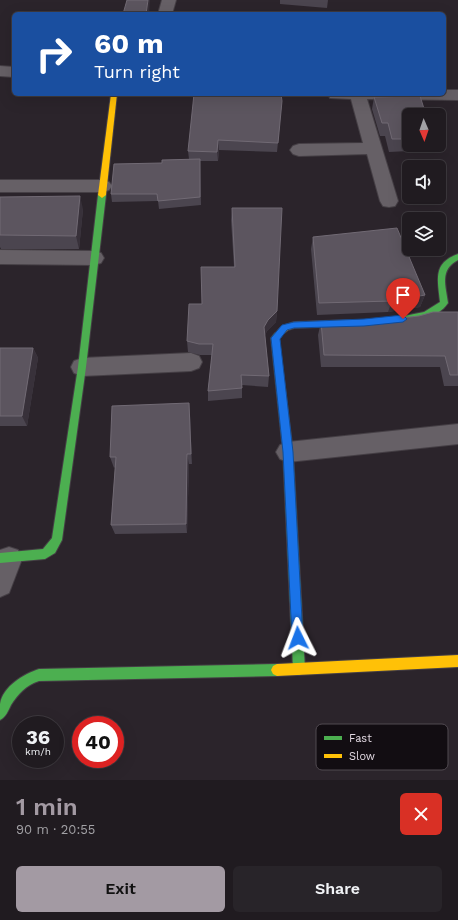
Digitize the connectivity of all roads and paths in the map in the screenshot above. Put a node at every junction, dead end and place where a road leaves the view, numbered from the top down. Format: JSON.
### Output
{"nodes":[{"id":1,"x":169,"y":0,"type":"edge"},
{"id":2,"x":166,"y":12,"type":"edge"},
{"id":3,"x":0,"y":71,"type":"edge"},
{"id":4,"x":12,"y":72,"type":"edge"},
{"id":5,"x":446,"y":95,"type":"edge"},
{"id":6,"x":458,"y":95,"type":"edge"},
{"id":7,"x":114,"y":96,"type":"edge"},
{"id":8,"x":358,"y":96,"type":"edge"},
{"id":9,"x":373,"y":148,"type":"junction"},
{"id":10,"x":299,"y":150,"type":"dead end"},
{"id":11,"x":0,"y":186,"type":"edge"},
{"id":12,"x":102,"y":186,"type":"junction"},
{"id":13,"x":389,"y":201,"type":"dead end"},
{"id":14,"x":0,"y":257,"type":"edge"},
{"id":15,"x":458,"y":257,"type":"edge"},
{"id":16,"x":94,"y":258,"type":"junction"},
{"id":17,"x":384,"y":321,"type":"edge"},
{"id":18,"x":357,"y":323,"type":"edge"},
{"id":19,"x":191,"y":362,"type":"dead end"},
{"id":20,"x":82,"y":367,"type":"junction"},
{"id":21,"x":458,"y":434,"type":"edge"},
{"id":22,"x":288,"y":452,"type":"junction"},
{"id":23,"x":5,"y":558,"type":"edge"},
{"id":24,"x":0,"y":584,"type":"edge"},
{"id":25,"x":458,"y":661,"type":"edge"},
{"id":26,"x":299,"y":669,"type":"junction"},
{"id":27,"x":0,"y":714,"type":"edge"}],
"edges":[{"from":1,"to":2,"type":"street"},
{"from":3,"to":4,"type":"street"},
{"from":5,"to":6,"type":"street"},
{"from":7,"to":12,"type":"street"},
{"from":8,"to":9,"type":"street"},
{"from":9,"to":10,"type":"street"},
{"from":9,"to":13,"type":"street"},
{"from":11,"to":12,"type":"street"},
{"from":12,"to":16,"type":"street"},
{"from":14,"to":16,"type":"street"},
{"from":15,"to":17,"type":"street"},
{"from":16,"to":20,"type":"street"},
{"from":18,"to":22,"type":"street"},
{"from":19,"to":20,"type":"street"},
{"from":20,"to":23,"type":"street"},
{"from":21,"to":22,"type":"street"},
{"from":22,"to":26,"type":"street"},
{"from":23,"to":24,"type":"street"},
{"from":25,"to":26,"type":"street"},
{"from":26,"to":27,"type":"street"}]}
